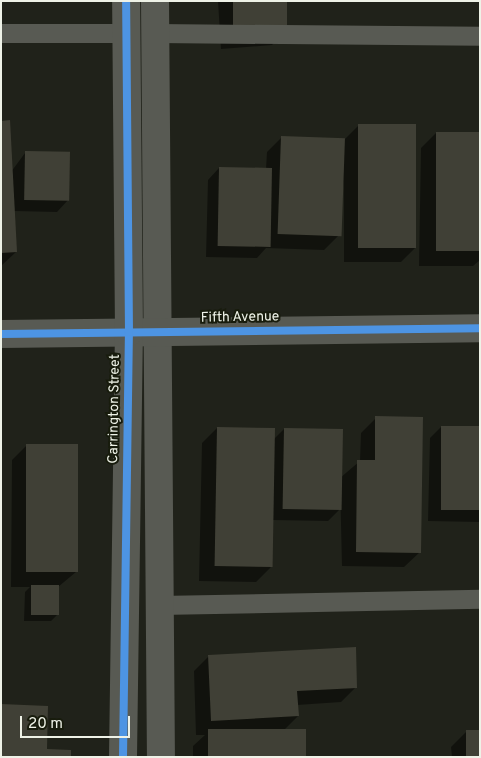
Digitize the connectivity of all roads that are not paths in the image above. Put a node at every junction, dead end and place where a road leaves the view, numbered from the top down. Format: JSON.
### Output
{"nodes":[{"id":1,"x":126,"y":1,"type":"edge"},
{"id":2,"x":155,"y":1,"type":"edge"},
{"id":3,"x":1,"y":33,"type":"edge"},
{"id":4,"x":126,"y":33,"type":"junction"},
{"id":5,"x":155,"y":34,"type":"junction"},
{"id":6,"x":480,"y":36,"type":"edge"},
{"id":7,"x":480,"y":328,"type":"edge"},
{"id":8,"x":129,"y":332,"type":"junction"},
{"id":9,"x":159,"y":332,"type":"junction"},
{"id":10,"x":1,"y":334,"type":"edge"},
{"id":11,"x":480,"y":599,"type":"edge"},
{"id":12,"x":159,"y":606,"type":"junction"},
{"id":13,"x":124,"y":757,"type":"edge"},
{"id":14,"x":161,"y":757,"type":"edge"}],
"edges":[{"from":1,"to":4,"type":"street","name":"Carrington Street"},
{"from":2,"to":5,"type":"street"},
{"from":3,"to":4,"type":"lane"},
{"from":4,"to":8,"type":"street","name":"Carrington Street"},
{"from":5,"to":6,"type":"lane"},
{"from":5,"to":9,"type":"street"},
{"from":7,"to":9,"type":"street","name":"Fifth Avenue"},
{"from":8,"to":9,"type":"street","name":"Fifth Avenue"},
{"from":8,"to":10,"type":"street","name":"Fifth Avenue"},
{"from":8,"to":13,"type":"street","name":"Carrington Street"},
{"from":9,"to":12,"type":"street"},
{"from":11,"to":12,"type":"lane"},
{"from":12,"to":14,"type":"street"}]}
